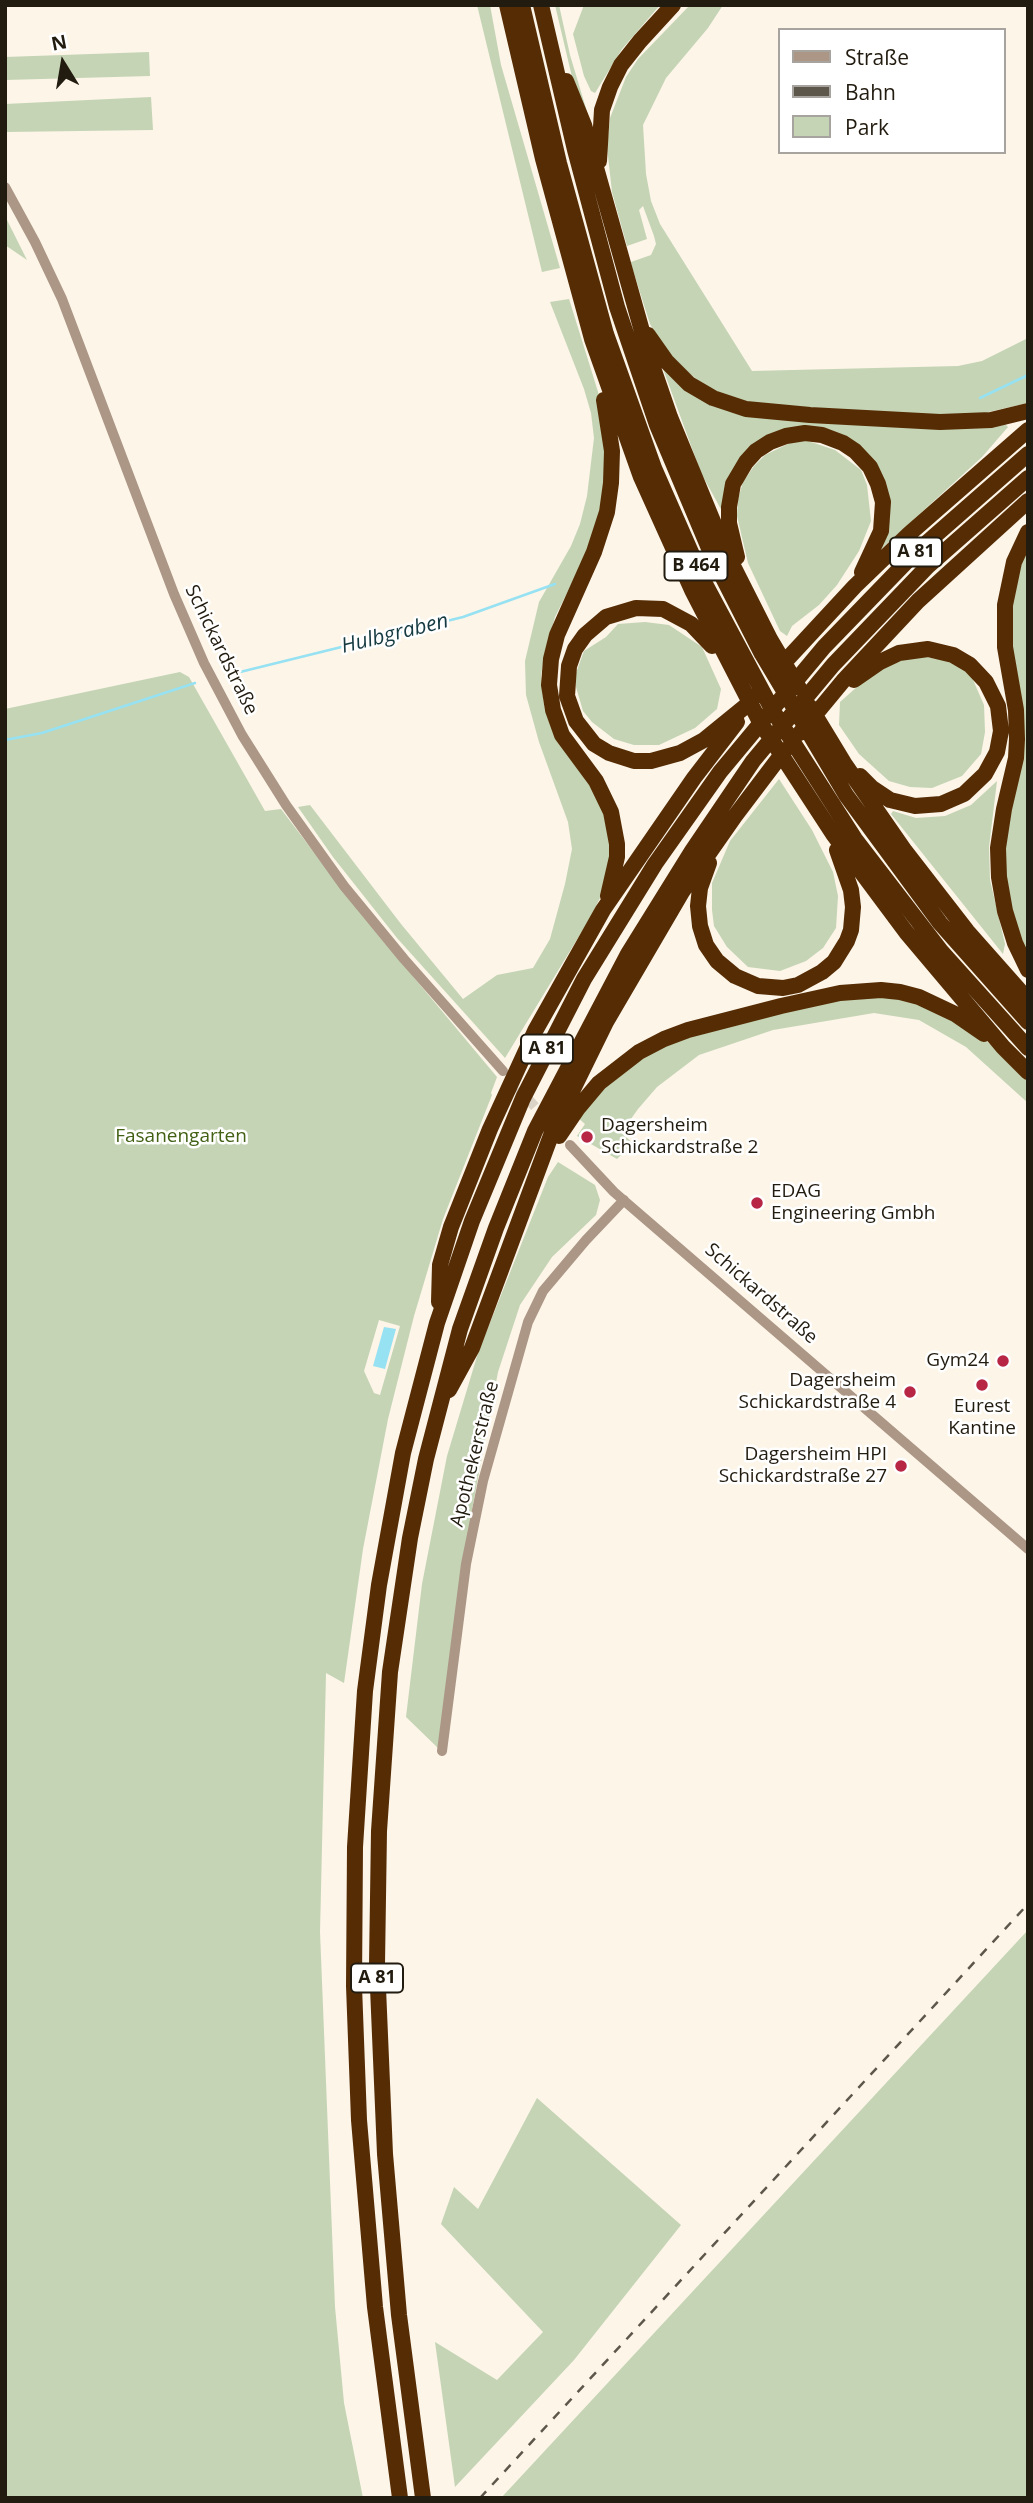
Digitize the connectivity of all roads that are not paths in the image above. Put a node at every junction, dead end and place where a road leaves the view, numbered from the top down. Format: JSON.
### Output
{"nodes":[{"id":1,"x":507,"y":5,"type":"edge"},
{"id":2,"x":522,"y":5,"type":"edge"},
{"id":3,"x":541,"y":5,"type":"edge"},
{"id":4,"x":673,"y":5,"type":"edge"},
{"id":5,"x":554,"y":63,"type":"junction"},
{"id":6,"x":599,"y":177,"type":"junction"},
{"id":7,"x":5,"y":187,"type":"edge"},
{"id":8,"x":639,"y":318,"type":"junction"},
{"id":9,"x":592,"y":339,"type":"junction"},
{"id":10,"x":1028,"y":411,"type":"edge"},
{"id":11,"x":1028,"y":430,"type":"edge"},
{"id":12,"x":1028,"y":454,"type":"edge"},
{"id":13,"x":1028,"y":478,"type":"edge"},
{"id":14,"x":1028,"y":501,"type":"edge"},
{"id":15,"x":1028,"y":532,"type":"edge"},
{"id":16,"x":855,"y":586,"type":"junction"},
{"id":17,"x":744,"y":587,"type":"junction"},
{"id":18,"x":737,"y":679,"type":"junction"},
{"id":19,"x":828,"y":702,"type":"junction"},
{"id":20,"x":730,"y":724,"type":"junction"},
{"id":21,"x":844,"y":763,"type":"junction"},
{"id":22,"x":726,"y":830,"type":"junction"},
{"id":23,"x":833,"y":834,"type":"junction"},
{"id":24,"x":603,"y":909,"type":"junction"},
{"id":25,"x":1028,"y":970,"type":"edge"},
{"id":26,"x":1028,"y":1000,"type":"edge"},
{"id":27,"x":1028,"y":1022,"type":"edge"},
{"id":28,"x":1003,"y":1047,"type":"junction"},
{"id":29,"x":1028,"y":1048,"type":"edge"},
{"id":30,"x":503,"y":1070,"type":"tunnel mouth"},
{"id":31,"x":1028,"y":1072,"type":"edge"},
{"id":32,"x":570,"y":1145,"type":"dead end"},
{"id":33,"x":542,"y":1163,"type":"junction"},
{"id":34,"x":624,"y":1200,"type":"junction"},
{"id":35,"x":438,"y":1323,"type":"junction"},
{"id":36,"x":438,"y":1406,"type":"junction"},
{"id":37,"x":1028,"y":1549,"type":"edge"},
{"id":38,"x":442,"y":1751,"type":"dead end"},
{"id":39,"x":400,"y":2498,"type":"edge"},
{"id":40,"x":423,"y":2498,"type":"edge"}],
"edges":[{"from":1,"to":9,"type":"highway","number":"B 464"},
{"from":2,"to":29,"type":"highway","number":"B 464"},
{"from":3,"to":5,"type":"highway","number":"B 464"},
{"from":4,"to":6,"type":"highway"},
{"from":5,"to":6,"type":"highway","number":"B 464"},
{"from":5,"to":27,"type":"highway","number":"B 464"},
{"from":6,"to":8,"type":"highway","number":"B 464"},
{"from":7,"to":30,"type":"street","name":"Schickardstraße"},
{"from":8,"to":10,"type":"highway"},
{"from":8,"to":17,"type":"highway","number":"B 464"},
{"from":9,"to":18,"type":"highway","number":"B 464"},
{"from":9,"to":24,"type":"highway"},
{"from":11,"to":16,"type":"highway"},
{"from":12,"to":35,"type":"highway","number":"A 81"},
{"from":13,"to":36,"type":"highway","number":"A 81"},
{"from":14,"to":19,"type":"highway"},
{"from":15,"to":25,"type":"highway"},
{"from":16,"to":17,"type":"highway"},
{"from":16,"to":20,"type":"highway"},
{"from":17,"to":21,"type":"highway","number":"B 464"},
{"from":18,"to":20,"type":"highway"},
{"from":18,"to":23,"type":"highway","number":"B 464"},
{"from":19,"to":21,"type":"highway"},
{"from":19,"to":22,"type":"highway"},
{"from":20,"to":24,"type":"highway"},
{"from":21,"to":26,"type":"highway","number":"B 464"},
{"from":22,"to":23,"type":"highway"},
{"from":22,"to":33,"type":"highway"},
{"from":23,"to":28,"type":"highway","number":"B 464"},
{"from":24,"to":35,"type":"highway"},
{"from":28,"to":31,"type":"highway","number":"B 464"},
{"from":28,"to":33,"type":"highway"},
{"from":32,"to":34,"type":"street","name":"Schickardstraße"},
{"from":33,"to":36,"type":"highway"},
{"from":34,"to":37,"type":"street","name":"Schickardstraße"},
{"from":34,"to":38,"type":"street","name":"Apothekerstraße"},
{"from":35,"to":39,"type":"highway","number":"A 81"},
{"from":36,"to":40,"type":"highway","number":"A 81"}]}
